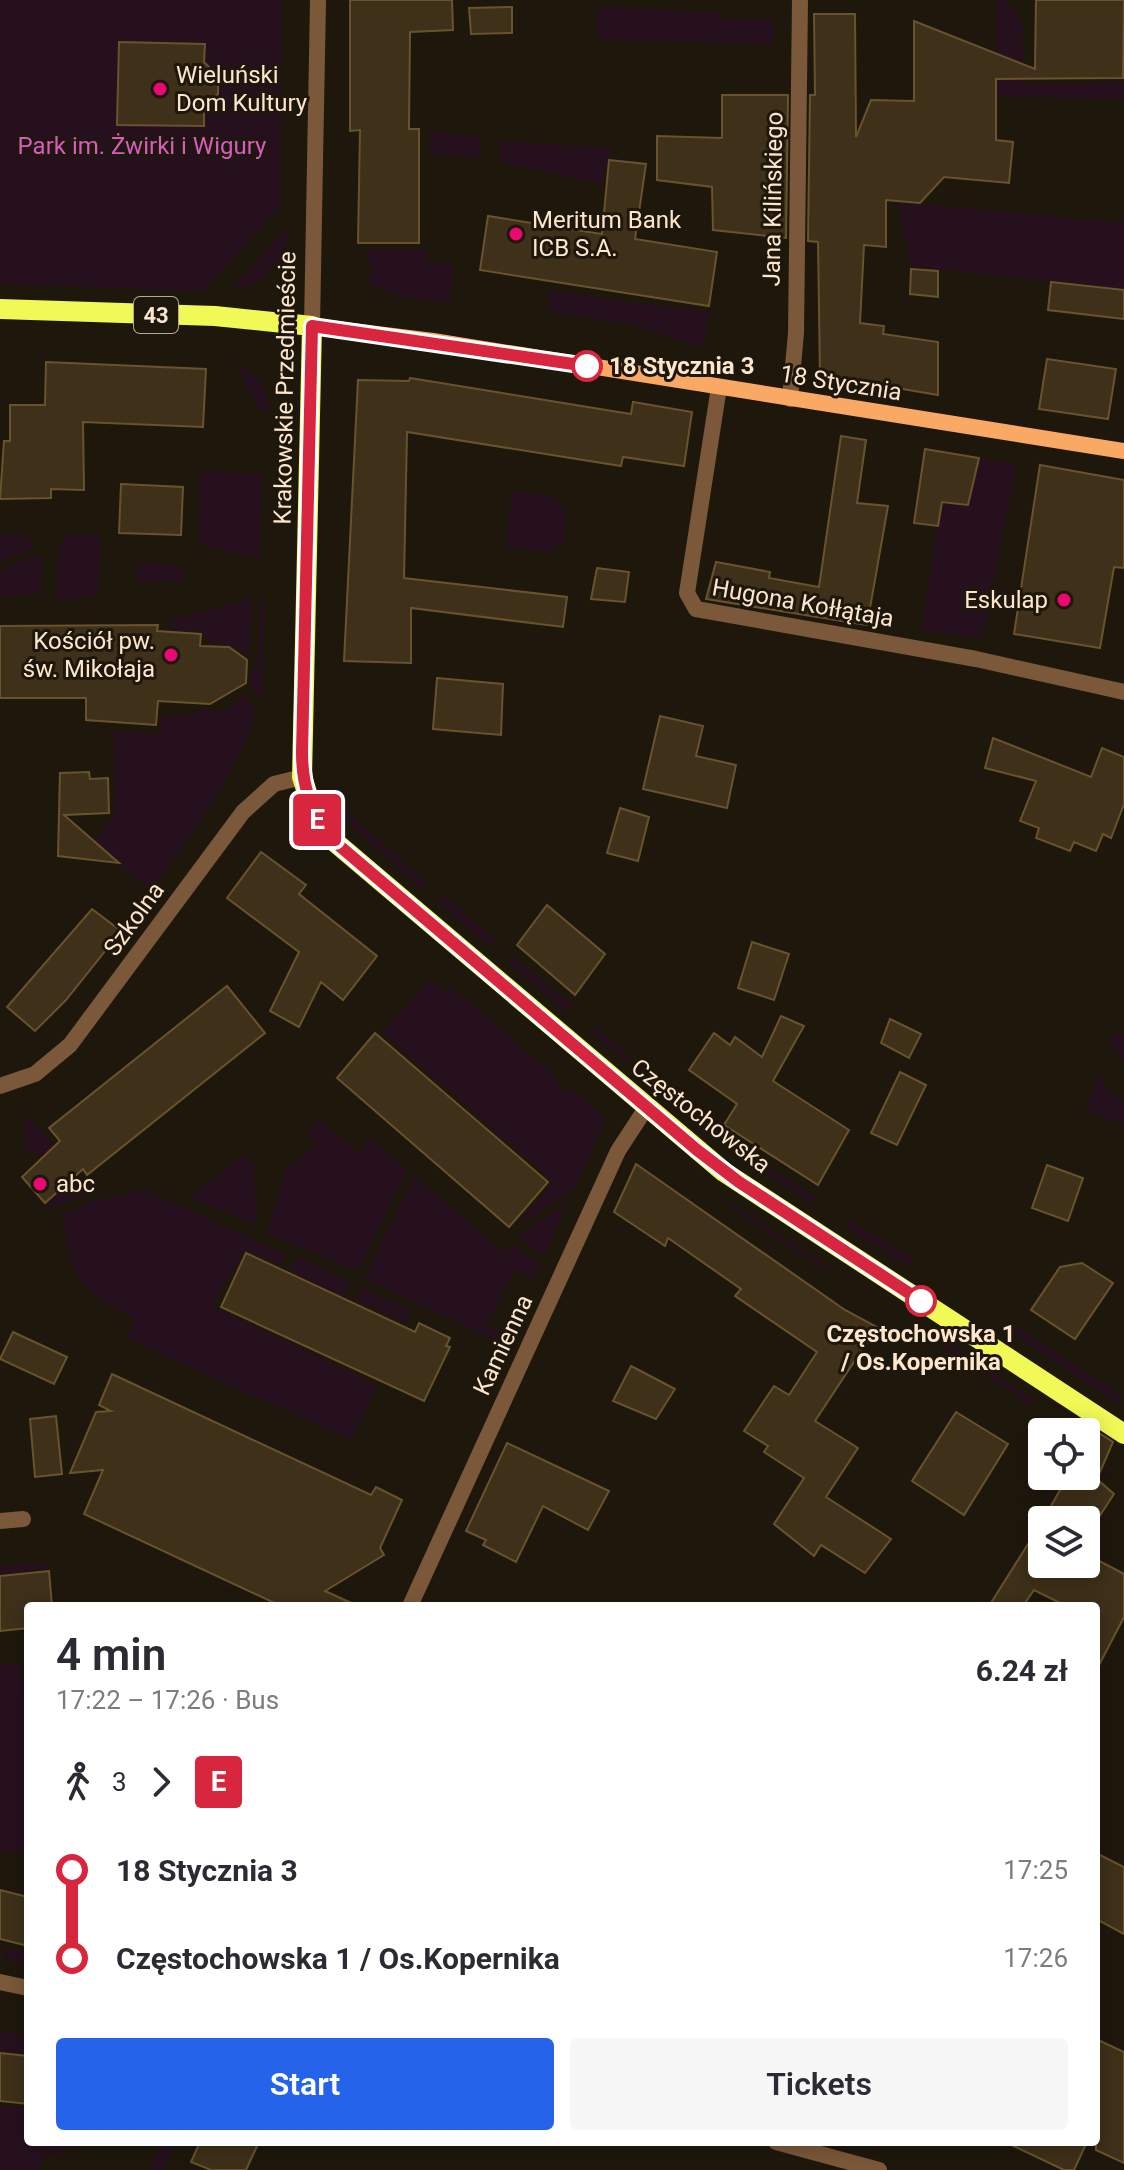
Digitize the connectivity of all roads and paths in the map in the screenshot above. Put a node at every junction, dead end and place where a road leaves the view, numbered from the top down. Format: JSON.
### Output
{"nodes":[{"id":1,"x":318,"y":0,"type":"edge"},
{"id":2,"x":800,"y":0,"type":"edge"},
{"id":3,"x":0,"y":309,"type":"edge"},
{"id":4,"x":312,"y":326,"type":"junction"},
{"id":5,"x":719,"y":387,"type":"junction"},
{"id":6,"x":790,"y":399,"type":"junction"},
{"id":7,"x":1124,"y":451,"type":"edge"},
{"id":8,"x":1124,"y":692,"type":"edge"},
{"id":9,"x":302,"y":777,"type":"junction"},
{"id":10,"x":0,"y":1086,"type":"edge"},
{"id":11,"x":646,"y":1108,"type":"junction"},
{"id":12,"x":1124,"y":1434,"type":"edge"},
{"id":13,"x":23,"y":1519,"type":"dead end"},
{"id":14,"x":0,"y":1521,"type":"edge"},
{"id":15,"x":412,"y":1602,"type":"edge"},
{"id":16,"x":0,"y":1982,"type":"edge"},
{"id":17,"x":24,"y":1987,"type":"edge"},
{"id":18,"x":791,"y":2146,"type":"edge"},
{"id":19,"x":879,"y":2170,"type":"edge"}],
"edges":[{"from":1,"to":4,"type":"street","name":"Krakowskie Przedmieście"},
{"from":2,"to":6,"type":"street","name":"Jana Kilińskiego"},
{"from":3,"to":4,"type":"main road","number":"43"},
{"from":4,"to":5,"type":"main road","name":"18 Stycznia"},
{"from":4,"to":9,"type":"main road","name":"Krakowskie Przedmieście"},
{"from":5,"to":6,"type":"main road","name":"18 Stycznia"},
{"from":5,"to":8,"type":"street","name":"Hugona Kołłątaja"},
{"from":6,"to":7,"type":"main road","name":"18 Stycznia"},
{"from":9,"to":10,"type":"street","name":"Szkolna"},
{"from":9,"to":11,"type":"main road","name":"Częstochowska"},
{"from":11,"to":12,"type":"main road","name":"Częstochowska"},
{"from":11,"to":15,"type":"street","name":"Kamienna"},
{"from":13,"to":14,"type":"street"},
{"from":16,"to":17,"type":"street"},
{"from":18,"to":19,"type":"street"}]}
